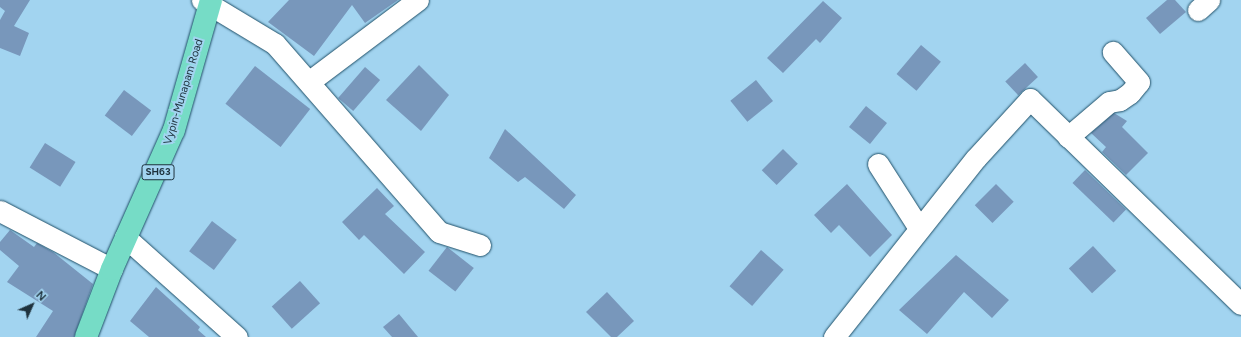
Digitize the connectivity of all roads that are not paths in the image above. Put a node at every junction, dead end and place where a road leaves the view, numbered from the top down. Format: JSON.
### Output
{"nodes":[{"id":1,"x":418,"y":0,"type":"edge"},
{"id":2,"x":208,"y":1,"type":"edge"},
{"id":3,"x":1112,"y":52,"type":"dead end"},
{"id":4,"x":310,"y":81,"type":"junction"},
{"id":5,"x":1068,"y":137,"type":"junction"},
{"id":6,"x":878,"y":164,"type":"dead end"},
{"id":7,"x":0,"y":211,"type":"edge"},
{"id":8,"x":919,"y":228,"type":"junction"},
{"id":9,"x":125,"y":237,"type":"junction"},
{"id":10,"x":480,"y":246,"type":"dead end"},
{"id":11,"x":112,"y":268,"type":"junction"},
{"id":12,"x":1241,"y":304,"type":"edge"},
{"id":13,"x":86,"y":337,"type":"edge"},
{"id":14,"x":237,"y":337,"type":"edge"},
{"id":15,"x":834,"y":337,"type":"edge"}],
"edges":[{"from":1,"to":4,"type":"street"},
{"from":2,"to":4,"type":"street"},
{"from":2,"to":9,"type":"main road","name":"Vypin-Munapam Road","number":"SH63"},
{"from":3,"to":5,"type":"street"},
{"from":4,"to":10,"type":"street"},
{"from":5,"to":8,"type":"street"},
{"from":5,"to":12,"type":"street"},
{"from":6,"to":8,"type":"street"},
{"from":7,"to":11,"type":"street"},
{"from":8,"to":15,"type":"street"},
{"from":9,"to":11,"type":"main road","name":"Vypin-Munapam Road","number":"SH63"},
{"from":9,"to":14,"type":"street"},
{"from":11,"to":13,"type":"main road","name":"Vypin-Munapam Road","number":"SH63"}]}
